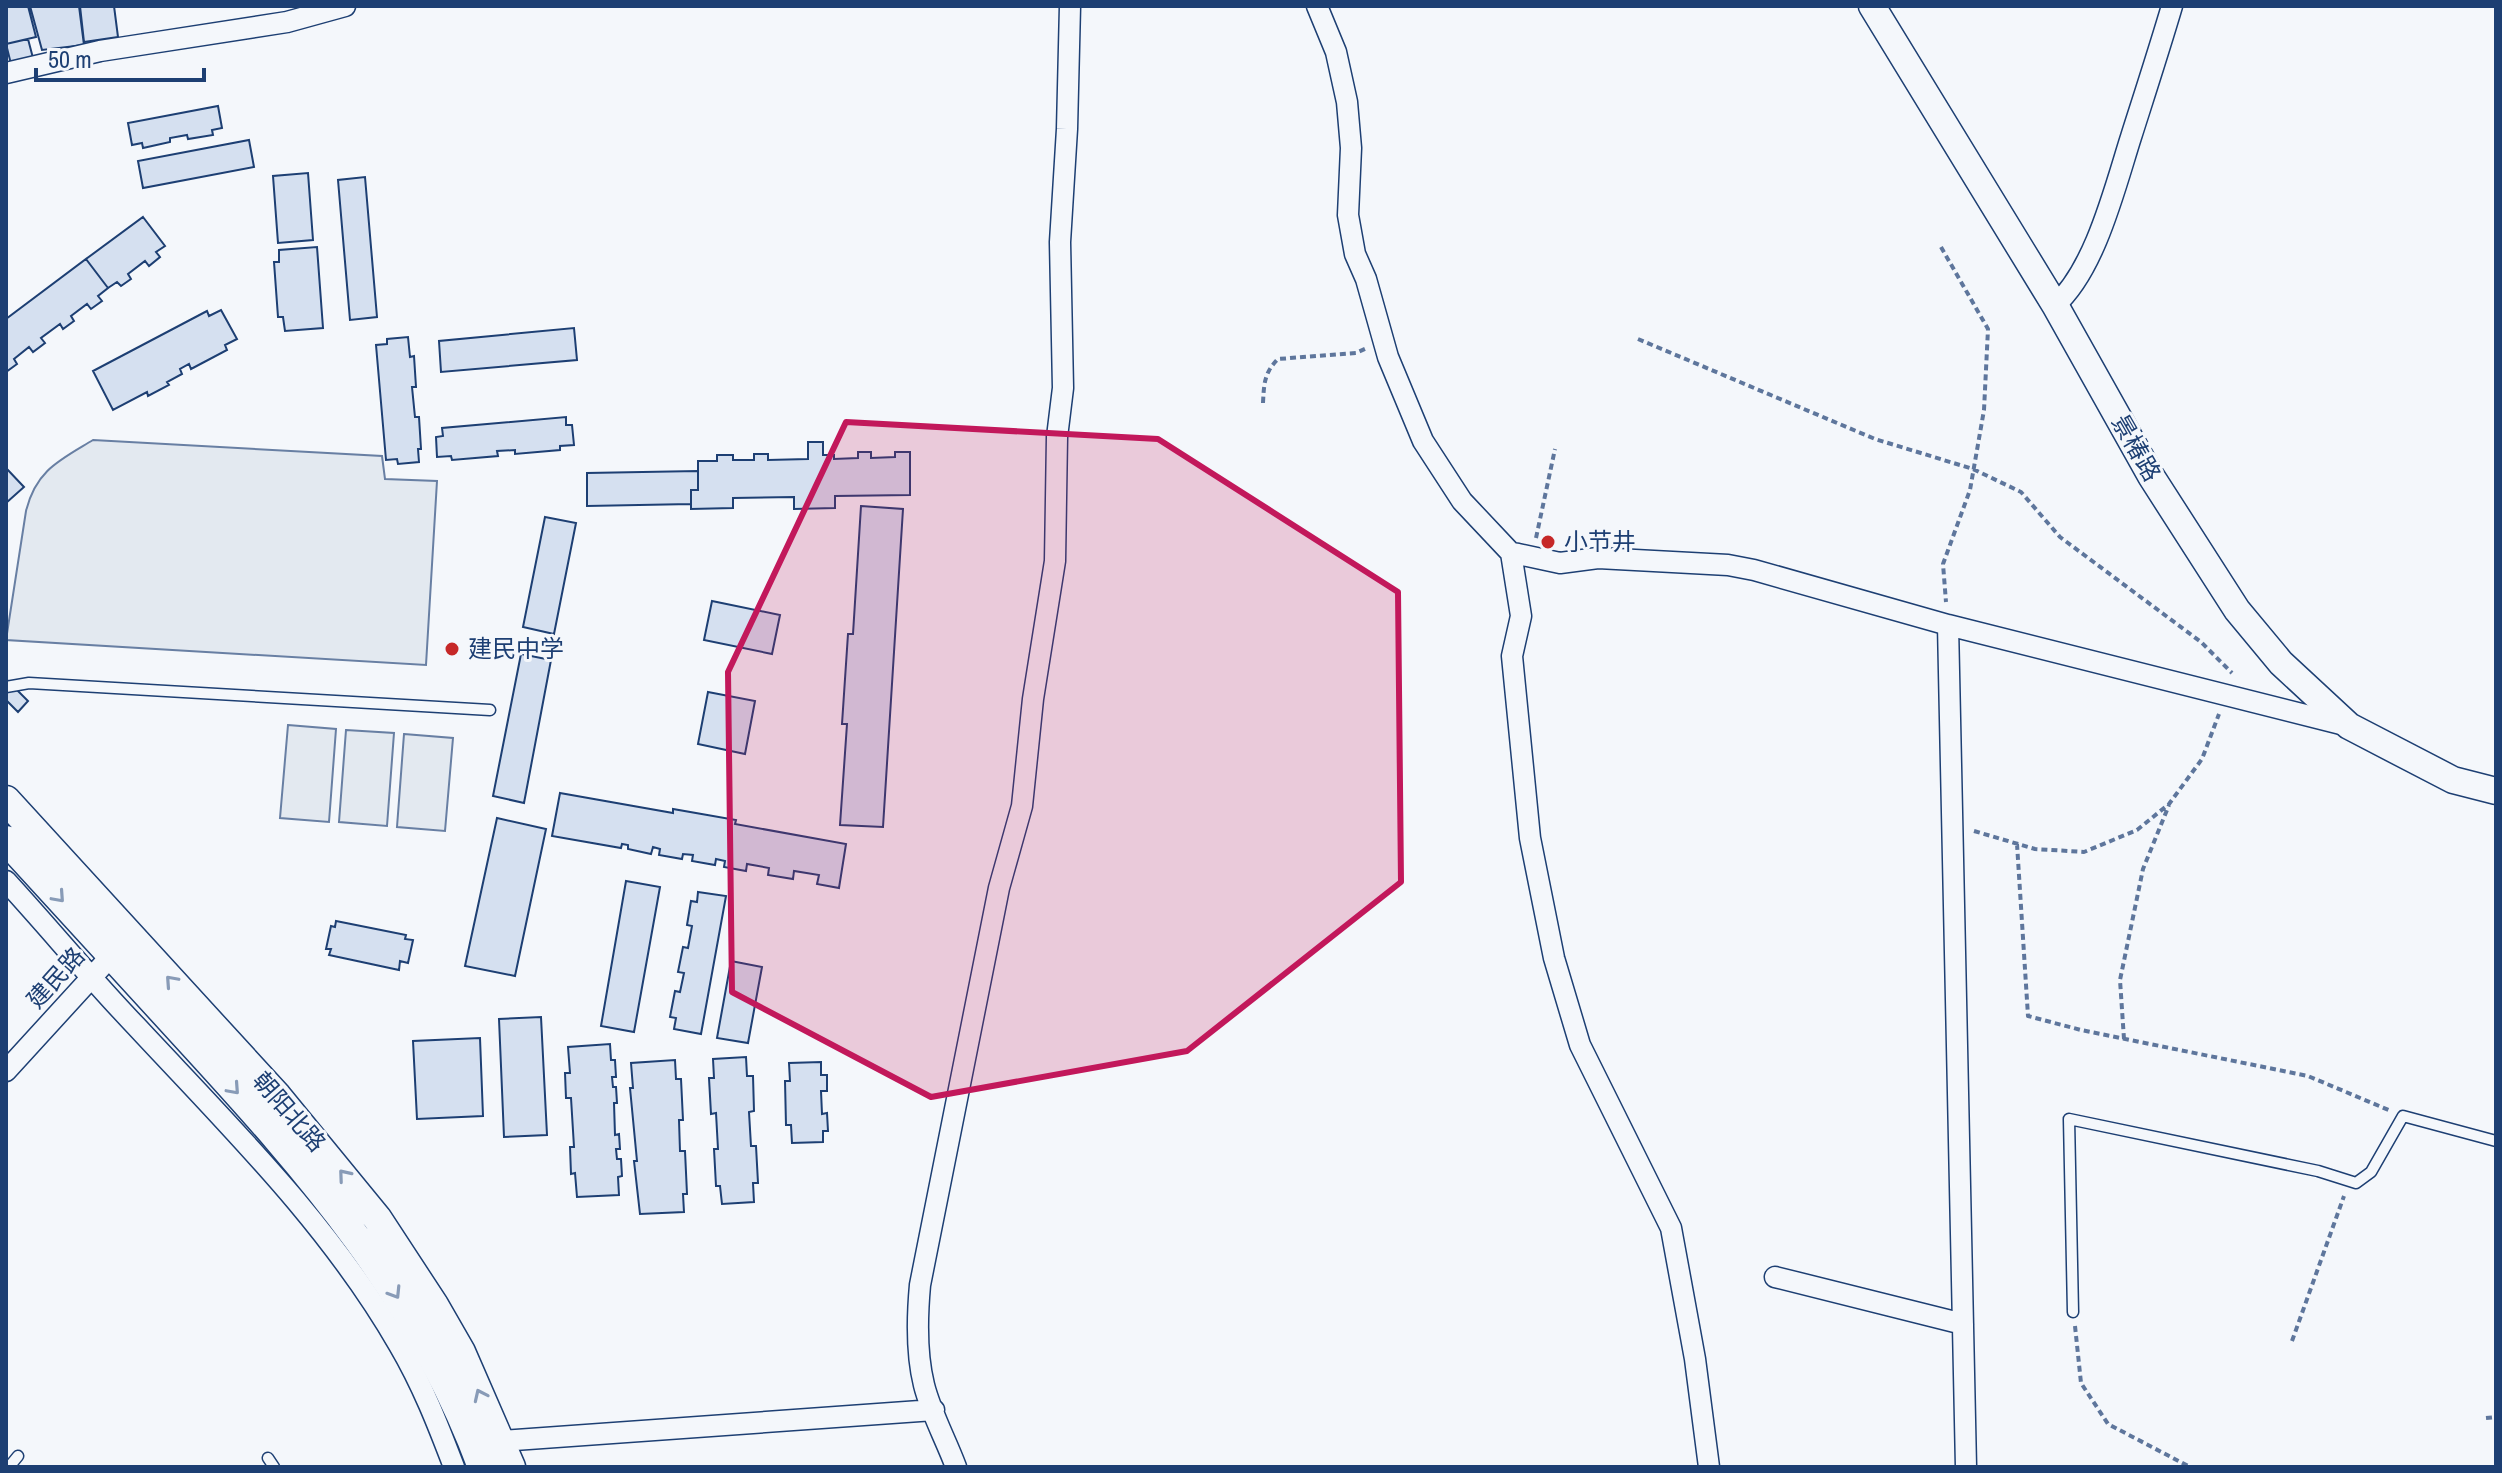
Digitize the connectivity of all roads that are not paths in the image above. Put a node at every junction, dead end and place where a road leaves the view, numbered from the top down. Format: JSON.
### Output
{"nodes":[{"id":1,"x":345,"y":6,"type":"edge"},
{"id":2,"x":1070,"y":6,"type":"edge"},
{"id":3,"x":1317,"y":6,"type":"edge"},
{"id":4,"x":1872,"y":6,"type":"edge"},
{"id":5,"x":2172,"y":6,"type":"edge"},
{"id":6,"x":6,"y":73,"type":"edge"},
{"id":7,"x":2055,"y":305,"type":"junction"},
{"id":8,"x":1511,"y":553,"type":"junction"},
{"id":9,"x":1948,"y":625,"type":"junction"},
{"id":10,"x":6,"y":687,"type":"edge"},
{"id":11,"x":490,"y":710,"type":"dead end"},
{"id":12,"x":2349,"y":726,"type":"junction"},
{"id":13,"x":2496,"y":791,"type":"edge"},
{"id":14,"x":6,"y":800,"type":"edge"},
{"id":15,"x":6,"y":840,"type":"edge"},
{"id":16,"x":6,"y":881,"type":"edge"},
{"id":17,"x":112,"y":955,"type":"junction"},
{"id":18,"x":91,"y":978,"type":"junction"},
{"id":19,"x":6,"y":1071,"type":"edge"},
{"id":20,"x":2496,"y":1141,"type":"edge"},
{"id":21,"x":1775,"y":1277,"type":"dead end"},
{"id":22,"x":2073,"y":1312,"type":"road end"},
{"id":23,"x":1963,"y":1324,"type":"junction"},
{"id":24,"x":934,"y":1410,"type":"junction"},
{"id":25,"x":506,"y":1454,"type":"edge"},
{"id":26,"x":18,"y":1456,"type":"dead end"},
{"id":27,"x":9,"y":1467,"type":"edge"},
{"id":28,"x":454,"y":1467,"type":"edge"},
{"id":29,"x":482,"y":1467,"type":"edge"},
{"id":30,"x":956,"y":1467,"type":"edge"},
{"id":31,"x":1709,"y":1467,"type":"edge"},
{"id":32,"x":1966,"y":1467,"type":"edge"}],
"edges":[{"from":1,"to":6,"type":"street"},
{"from":2,"to":24,"type":"street"},
{"from":3,"to":8,"type":"street"},
{"from":4,"to":7,"type":"street","name":"景椿路"},
{"from":5,"to":7,"type":"street"},
{"from":7,"to":12,"type":"street","name":"景椿路"},
{"from":8,"to":9,"type":"street"},
{"from":8,"to":31,"type":"street"},
{"from":9,"to":12,"type":"street"},
{"from":9,"to":23,"type":"street"},
{"from":10,"to":11,"type":"lane"},
{"from":12,"to":13,"type":"street","name":"景椿路"},
{"from":25,"to":14,"type":"main road","name":"朝阳北路","one_way":true},
{"from":15,"to":17,"type":"main road","name":"朝阳北路","one_way":true},
{"from":16,"to":18,"type":"street"},
{"from":17,"to":18,"type":"street","name":"建民路"},
{"from":17,"to":29,"type":"main road","name":"朝阳北路","one_way":true},
{"from":18,"to":19,"type":"street","name":"建民路"},
{"from":18,"to":28,"type":"street"},
{"from":20,"to":22,"type":"lane"},
{"from":21,"to":23,"type":"street"},
{"from":23,"to":32,"type":"street"},
{"from":24,"to":25,"type":"street"},
{"from":24,"to":30,"type":"street"},
{"from":26,"to":27,"type":"lane"}]}
